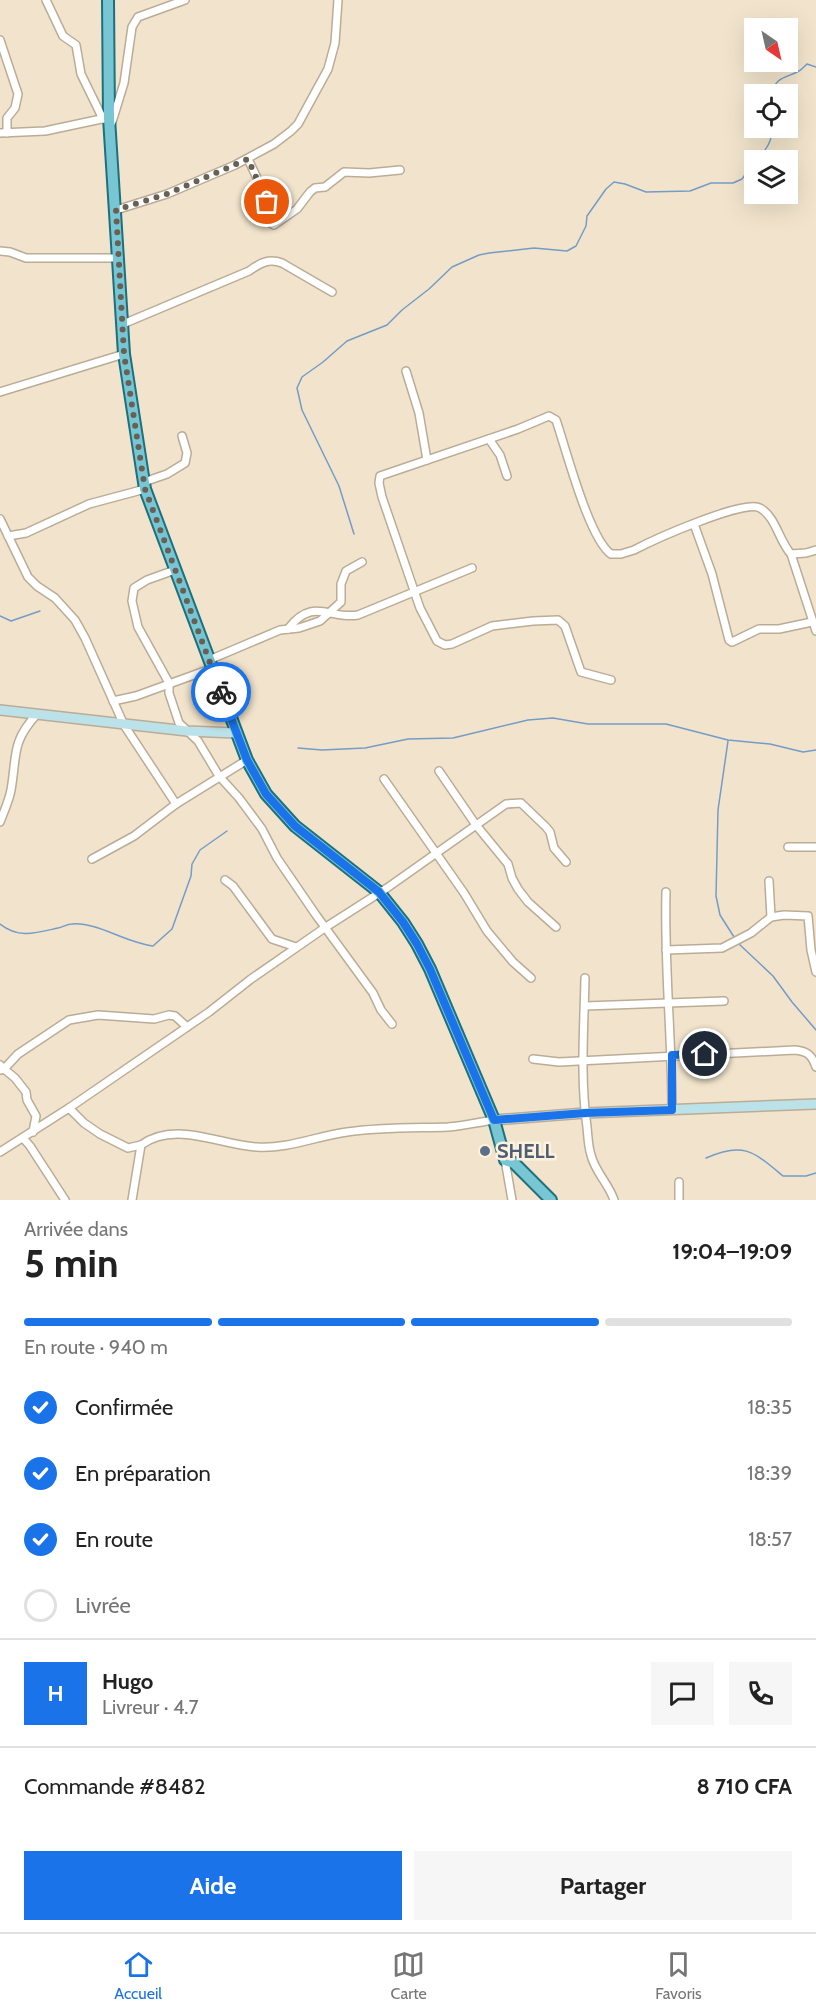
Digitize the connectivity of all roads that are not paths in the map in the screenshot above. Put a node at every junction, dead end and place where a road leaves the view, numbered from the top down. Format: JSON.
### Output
{"nodes":[{"id":1,"x":46,"y":0,"type":"edge"},
{"id":2,"x":108,"y":0,"type":"edge"},
{"id":3,"x":185,"y":0,"type":"edge"},
{"id":4,"x":338,"y":0,"type":"edge"},
{"id":5,"x":0,"y":40,"type":"edge"},
{"id":6,"x":107,"y":122,"type":"junction"},
{"id":7,"x":4,"y":133,"type":"edge"},
{"id":8,"x":248,"y":159,"type":"junction"},
{"id":9,"x":400,"y":170,"type":"dead end"},
{"id":10,"x":116,"y":210,"type":"junction"},
{"id":11,"x":0,"y":251,"type":"edge"},
{"id":12,"x":119,"y":258,"type":"junction"},
{"id":13,"x":332,"y":292,"type":"dead end"},
{"id":14,"x":123,"y":324,"type":"junction"},
{"id":15,"x":124,"y":354,"type":"junction"},
{"id":16,"x":406,"y":371,"type":"dead end"},
{"id":17,"x":0,"y":392,"type":"edge"},
{"id":18,"x":182,"y":436,"type":"dead end"},
{"id":19,"x":489,"y":439,"type":"junction"},
{"id":20,"x":427,"y":460,"type":"junction"},
{"id":21,"x":507,"y":476,"type":"dead end"},
{"id":22,"x":144,"y":486,"type":"junction"},
{"id":23,"x":0,"y":519,"type":"edge"},
{"id":24,"x":694,"y":524,"type":"junction"},
{"id":25,"x":8,"y":536,"type":"junction"},
{"id":26,"x":816,"y":550,"type":"edge"},
{"id":27,"x":791,"y":554,"type":"junction"},
{"id":28,"x":362,"y":562,"type":"dead end"},
{"id":29,"x":472,"y":568,"type":"dead end"},
{"id":30,"x":175,"y":570,"type":"junction"},
{"id":31,"x":414,"y":592,"type":"junction"},
{"id":32,"x":332,"y":612,"type":"junction"},
{"id":33,"x":345,"y":616,"type":"junction"},
{"id":34,"x":320,"y":621,"type":"junction"},
{"id":35,"x":812,"y":622,"type":"junction"},
{"id":36,"x":288,"y":629,"type":"junction"},
{"id":37,"x":816,"y":631,"type":"edge"},
{"id":38,"x":211,"y":664,"type":"junction"},
{"id":39,"x":611,"y":680,"type":"dead end"},
{"id":40,"x":169,"y":683,"type":"junction"},
{"id":41,"x":113,"y":702,"type":"junction"},
{"id":42,"x":0,"y":710,"type":"edge"},
{"id":43,"x":37,"y":714,"type":"junction"},
{"id":44,"x":124,"y":724,"type":"junction"},
{"id":45,"x":187,"y":731,"type":"junction"},
{"id":46,"x":236,"y":733,"type":"junction"},
{"id":47,"x":247,"y":760,"type":"junction"},
{"id":48,"x":440,"y":771,"type":"dead end"},
{"id":49,"x":219,"y":776,"type":"junction"},
{"id":50,"x":384,"y":779,"type":"dead end"},
{"id":51,"x":176,"y":804,"type":"junction"},
{"id":52,"x":0,"y":822,"type":"edge"},
{"id":53,"x":476,"y":825,"type":"junction"},
{"id":54,"x":788,"y":847,"type":"dead end"},
{"id":55,"x":816,"y":847,"type":"edge"},
{"id":56,"x":435,"y":853,"type":"junction"},
{"id":57,"x":92,"y":859,"type":"dead end"},
{"id":58,"x":566,"y":862,"type":"dead end"},
{"id":59,"x":225,"y":880,"type":"dead end"},
{"id":60,"x":769,"y":881,"type":"dead end"},
{"id":61,"x":379,"y":892,"type":"junction"},
{"id":62,"x":666,"y":892,"type":"dead end"},
{"id":63,"x":771,"y":917,"type":"junction"},
{"id":64,"x":326,"y":927,"type":"junction"},
{"id":65,"x":556,"y":927,"type":"dead end"},
{"id":66,"x":296,"y":948,"type":"junction"},
{"id":67,"x":666,"y":950,"type":"junction"},
{"id":68,"x":816,"y":972,"type":"edge"},
{"id":69,"x":531,"y":978,"type":"dead end"},
{"id":70,"x":585,"y":978,"type":"dead end"},
{"id":71,"x":724,"y":1001,"type":"dead end"},
{"id":72,"x":669,"y":1003,"type":"junction"},
{"id":73,"x":585,"y":1006,"type":"junction"},
{"id":74,"x":392,"y":1024,"type":"dead end"},
{"id":75,"x":187,"y":1027,"type":"junction"},
{"id":76,"x":672,"y":1055,"type":"junction"},
{"id":77,"x":533,"y":1059,"type":"dead end"},
{"id":78,"x":583,"y":1060,"type":"junction"},
{"id":79,"x":816,"y":1067,"type":"edge"},
{"id":80,"x":1,"y":1068,"type":"edge"},
{"id":81,"x":816,"y":1104,"type":"edge"},
{"id":82,"x":69,"y":1108,"type":"junction"},
{"id":83,"x":672,"y":1110,"type":"junction"},
{"id":84,"x":585,"y":1113,"type":"junction"},
{"id":85,"x":494,"y":1120,"type":"junction"},
{"id":86,"x":33,"y":1132,"type":"junction"},
{"id":87,"x":23,"y":1138,"type":"junction"},
{"id":88,"x":141,"y":1145,"type":"junction"},
{"id":89,"x":0,"y":1152,"type":"edge"},
{"id":90,"x":505,"y":1160,"type":"junction"},
{"id":91,"x":679,"y":1182,"type":"dead end"},
{"id":92,"x":65,"y":1200,"type":"edge"},
{"id":93,"x":132,"y":1200,"type":"edge"},
{"id":94,"x":512,"y":1200,"type":"edge"},
{"id":95,"x":551,"y":1200,"type":"edge"},
{"id":96,"x":614,"y":1200,"type":"edge"},
{"id":97,"x":679,"y":1200,"type":"edge"}],
"edges":[{"from":1,"to":6,"type":"street"},
{"from":2,"to":6,"type":"main road"},
{"from":3,"to":6,"type":"street"},
{"from":4,"to":8,"type":"street"},
{"from":5,"to":7,"type":"street"},
{"from":6,"to":7,"type":"street"},
{"from":6,"to":10,"type":"main road"},
{"from":8,"to":9,"type":"street"},
{"from":8,"to":10,"type":"street"},
{"from":10,"to":12,"type":"main road"},
{"from":11,"to":12,"type":"street"},
{"from":12,"to":14,"type":"main road"},
{"from":13,"to":14,"type":"street"},
{"from":14,"to":15,"type":"main road"},
{"from":15,"to":17,"type":"street"},
{"from":15,"to":22,"type":"main road"},
{"from":16,"to":20,"type":"street"},
{"from":18,"to":22,"type":"street"},
{"from":19,"to":20,"type":"street"},
{"from":19,"to":21,"type":"street"},
{"from":19,"to":24,"type":"street"},
{"from":20,"to":31,"type":"street"},
{"from":22,"to":25,"type":"street"},
{"from":22,"to":30,"type":"main road"},
{"from":23,"to":25,"type":"street"},
{"from":24,"to":27,"type":"street"},
{"from":24,"to":35,"type":"street"},
{"from":25,"to":41,"type":"street"},
{"from":26,"to":27,"type":"street"},
{"from":27,"to":35,"type":"street"},
{"from":28,"to":32,"type":"street"},
{"from":29,"to":31,"type":"street"},
{"from":30,"to":38,"type":"main road"},
{"from":30,"to":40,"type":"street"},
{"from":31,"to":33,"type":"street"},
{"from":31,"to":39,"type":"street"},
{"from":32,"to":33,"type":"street"},
{"from":32,"to":34,"type":"street"},
{"from":32,"to":36,"type":"street"},
{"from":33,"to":34,"type":"street"},
{"from":34,"to":36,"type":"street"},
{"from":35,"to":37,"type":"street"},
{"from":36,"to":38,"type":"street"},
{"from":38,"to":40,"type":"street"},
{"from":38,"to":46,"type":"main road"},
{"from":40,"to":41,"type":"street"},
{"from":40,"to":45,"type":"street"},
{"from":41,"to":44,"type":"street"},
{"from":42,"to":43,"type":"street"},
{"from":43,"to":44,"type":"street"},
{"from":43,"to":52,"type":"street"},
{"from":44,"to":45,"type":"street"},
{"from":44,"to":51,"type":"street"},
{"from":45,"to":46,"type":"street"},
{"from":45,"to":49,"type":"street"},
{"from":46,"to":47,"type":"main road"},
{"from":47,"to":49,"type":"street"},
{"from":47,"to":61,"type":"main road"},
{"from":48,"to":53,"type":"street"},
{"from":49,"to":51,"type":"street"},
{"from":49,"to":64,"type":"street"},
{"from":50,"to":56,"type":"street"},
{"from":51,"to":57,"type":"street"},
{"from":53,"to":56,"type":"street"},
{"from":53,"to":58,"type":"street"},
{"from":53,"to":65,"type":"street"},
{"from":54,"to":55,"type":"street"},
{"from":56,"to":61,"type":"street"},
{"from":56,"to":69,"type":"street"},
{"from":59,"to":66,"type":"street"},
{"from":60,"to":63,"type":"street"},
{"from":61,"to":64,"type":"street"},
{"from":61,"to":85,"type":"main road"},
{"from":62,"to":67,"type":"street"},
{"from":63,"to":67,"type":"street"},
{"from":63,"to":68,"type":"street"},
{"from":64,"to":66,"type":"street"},
{"from":64,"to":74,"type":"street"},
{"from":66,"to":75,"type":"street"},
{"from":67,"to":72,"type":"street"},
{"from":70,"to":73,"type":"street"},
{"from":71,"to":72,"type":"street"},
{"from":72,"to":73,"type":"street"},
{"from":72,"to":76,"type":"street"},
{"from":73,"to":78,"type":"street"},
{"from":75,"to":80,"type":"street"},
{"from":75,"to":82,"type":"street"},
{"from":76,"to":78,"type":"street"},
{"from":76,"to":79,"type":"street"},
{"from":76,"to":83,"type":"street"},
{"from":77,"to":78,"type":"street"},
{"from":78,"to":84,"type":"street"},
{"from":80,"to":86,"type":"street"},
{"from":81,"to":83,"type":"street"},
{"from":82,"to":86,"type":"street"},
{"from":82,"to":88,"type":"street"},
{"from":83,"to":84,"type":"street"},
{"from":84,"to":85,"type":"street"},
{"from":84,"to":96,"type":"street"},
{"from":85,"to":88,"type":"street"},
{"from":85,"to":90,"type":"main road"},
{"from":86,"to":87,"type":"street"},
{"from":87,"to":89,"type":"street"},
{"from":87,"to":92,"type":"street"},
{"from":88,"to":93,"type":"street"},
{"from":90,"to":94,"type":"street"},
{"from":90,"to":95,"type":"main road"},
{"from":91,"to":97,"type":"street"}]}
